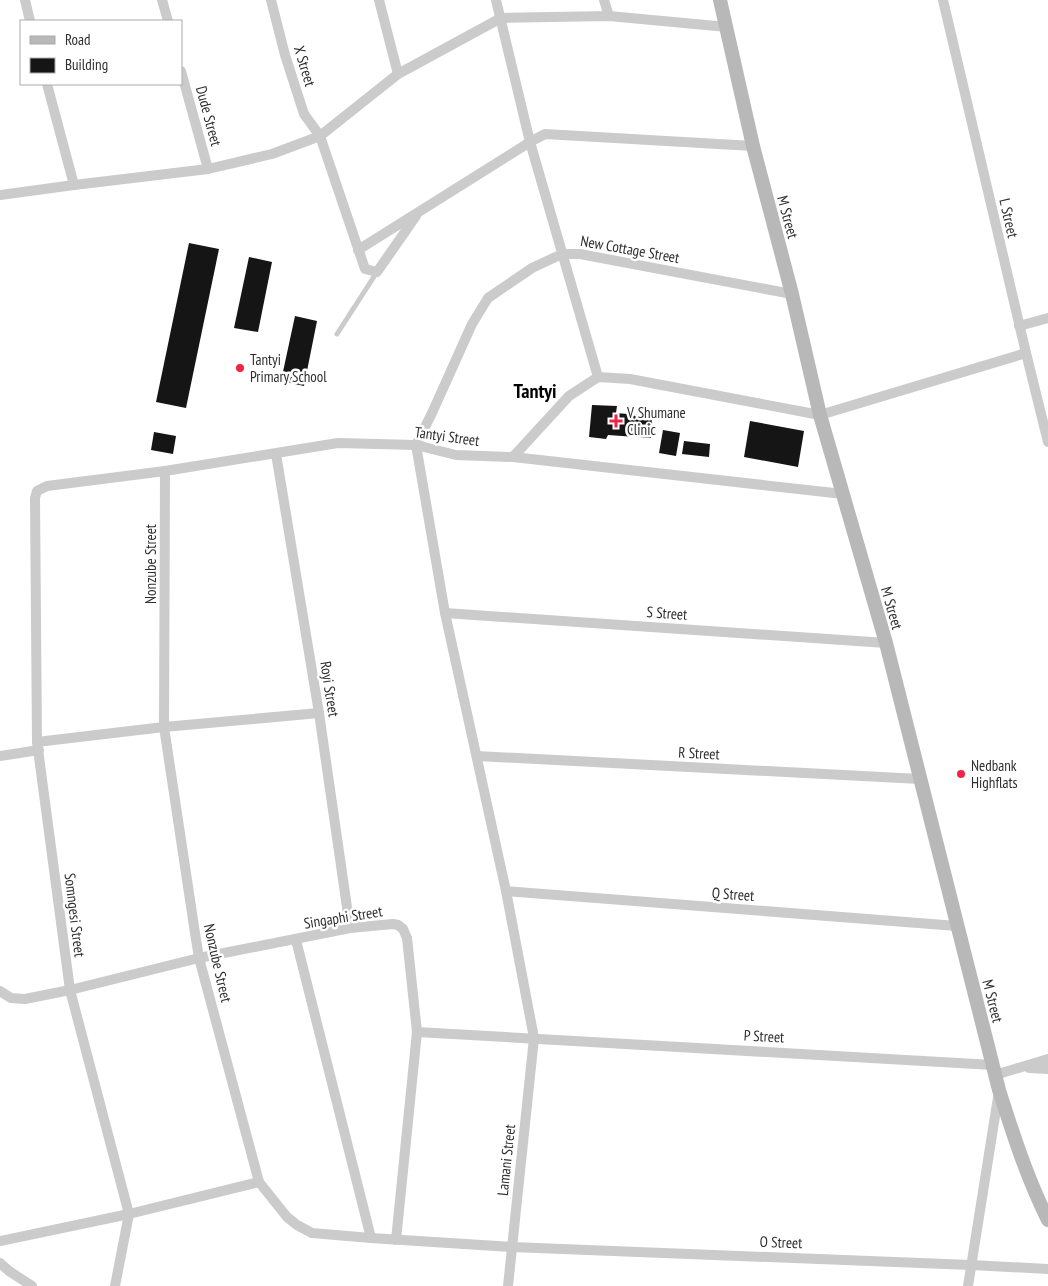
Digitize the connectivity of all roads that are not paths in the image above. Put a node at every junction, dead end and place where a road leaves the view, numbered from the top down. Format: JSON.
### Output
{"nodes":[{"id":1,"x":25,"y":0,"type":"edge"},
{"id":2,"x":162,"y":0,"type":"edge"},
{"id":3,"x":271,"y":0,"type":"edge"},
{"id":4,"x":380,"y":0,"type":"edge"},
{"id":5,"x":496,"y":0,"type":"edge"},
{"id":6,"x":604,"y":0,"type":"edge"},
{"id":7,"x":720,"y":0,"type":"edge"},
{"id":8,"x":943,"y":0,"type":"edge"},
{"id":9,"x":609,"y":16,"type":"junction"},
{"id":10,"x":501,"y":18,"type":"junction"},
{"id":11,"x":30,"y":20,"type":"edge"},
{"id":12,"x":168,"y":20,"type":"edge"},
{"id":13,"x":727,"y":27,"type":"junction"},
{"id":14,"x":398,"y":74,"type":"junction"},
{"id":15,"x":182,"y":75,"type":"edge"},
{"id":16,"x":47,"y":85,"type":"edge"},
{"id":17,"x":320,"y":136,"type":"junction"},
{"id":18,"x":530,"y":142,"type":"junction"},
{"id":19,"x":753,"y":146,"type":"junction"},
{"id":20,"x":208,"y":170,"type":"junction"},
{"id":21,"x":74,"y":185,"type":"junction"},
{"id":22,"x":0,"y":195,"type":"edge"},
{"id":23,"x":418,"y":212,"type":"junction"},
{"id":24,"x":358,"y":250,"type":"junction"},
{"id":25,"x":562,"y":254,"type":"junction"},
{"id":26,"x":377,"y":272,"type":"junction"},
{"id":27,"x":792,"y":294,"type":"junction"},
{"id":28,"x":1048,"y":318,"type":"edge"},
{"id":29,"x":1019,"y":326,"type":"junction"},
{"id":30,"x":337,"y":334,"type":"dead end"},
{"id":31,"x":1026,"y":353,"type":"junction"},
{"id":32,"x":598,"y":377,"type":"junction"},
{"id":33,"x":820,"y":415,"type":"junction"},
{"id":34,"x":1048,"y":442,"type":"edge"},
{"id":35,"x":416,"y":445,"type":"junction"},
{"id":36,"x":276,"y":454,"type":"junction"},
{"id":37,"x":513,"y":458,"type":"junction"},
{"id":38,"x":165,"y":471,"type":"junction"},
{"id":39,"x":47,"y":486,"type":"joint"},
{"id":40,"x":843,"y":494,"type":"junction"},
{"id":41,"x":446,"y":612,"type":"junction"},
{"id":42,"x":886,"y":643,"type":"junction"},
{"id":43,"x":319,"y":713,"type":"junction"},
{"id":44,"x":164,"y":727,"type":"junction"},
{"id":45,"x":38,"y":746,"type":"junction"},
{"id":46,"x":0,"y":756,"type":"edge"},
{"id":47,"x":477,"y":756,"type":"junction"},
{"id":48,"x":920,"y":779,"type":"junction"},
{"id":49,"x":506,"y":891,"type":"junction"},
{"id":50,"x":957,"y":926,"type":"junction"},
{"id":51,"x":350,"y":928,"type":"junction"},
{"id":52,"x":296,"y":940,"type":"junction"},
{"id":53,"x":199,"y":958,"type":"junction"},
{"id":54,"x":70,"y":990,"type":"junction"},
{"id":55,"x":0,"y":991,"type":"edge"},
{"id":56,"x":417,"y":1032,"type":"junction"},
{"id":57,"x":534,"y":1038,"type":"junction"},
{"id":58,"x":1048,"y":1060,"type":"edge"},
{"id":59,"x":1020,"y":1068,"type":"junction"},
{"id":60,"x":1048,"y":1069,"type":"edge"},
{"id":61,"x":994,"y":1070,"type":"junction"},
{"id":62,"x":999,"y":1090,"type":"junction"},
{"id":63,"x":259,"y":1182,"type":"junction"},
{"id":64,"x":129,"y":1214,"type":"junction"},
{"id":65,"x":1048,"y":1220,"type":"edge"},
{"id":66,"x":371,"y":1238,"type":"junction"},
{"id":67,"x":396,"y":1240,"type":"junction"},
{"id":68,"x":0,"y":1242,"type":"edge"},
{"id":69,"x":512,"y":1247,"type":"junction"},
{"id":70,"x":0,"y":1263,"type":"edge"},
{"id":71,"x":971,"y":1264,"type":"junction"},
{"id":72,"x":1048,"y":1269,"type":"edge"},
{"id":73,"x":32,"y":1286,"type":"edge"},
{"id":74,"x":115,"y":1286,"type":"edge"},
{"id":75,"x":508,"y":1286,"type":"edge"},
{"id":76,"x":968,"y":1286,"type":"edge"}],
"edges":[{"from":1,"to":11,"type":"street"},
{"from":2,"to":12,"type":"street"},
{"from":3,"to":17,"type":"street","name":"X Street"},
{"from":4,"to":14,"type":"street"},
{"from":5,"to":10,"type":"street"},
{"from":6,"to":9,"type":"street"},
{"from":7,"to":13,"type":"street","name":"M Street"},
{"from":8,"to":29,"type":"street","name":"L Street"},
{"from":9,"to":10,"type":"street"},
{"from":9,"to":13,"type":"street"},
{"from":10,"to":14,"type":"street"},
{"from":10,"to":18,"type":"street"},
{"from":13,"to":19,"type":"street","name":"M Street"},
{"from":14,"to":17,"type":"street"},
{"from":15,"to":20,"type":"street","name":"Dude Street"},
{"from":16,"to":21,"type":"street"},
{"from":17,"to":20,"type":"street"},
{"from":17,"to":24,"type":"street","name":"X Street"},
{"from":18,"to":19,"type":"street"},
{"from":18,"to":23,"type":"street"},
{"from":18,"to":25,"type":"street"},
{"from":19,"to":27,"type":"street","name":"M Street"},
{"from":20,"to":21,"type":"street"},
{"from":21,"to":22,"type":"street"},
{"from":23,"to":24,"type":"street"},
{"from":23,"to":26,"type":"street"},
{"from":24,"to":26,"type":"street","name":"X Street"},
{"from":25,"to":27,"type":"street","name":"New Cottage Street"},
{"from":25,"to":32,"type":"street"},
{"from":25,"to":35,"type":"street","name":"New Cottage Street"},
{"from":26,"to":30,"type":"lane"},
{"from":27,"to":33,"type":"street","name":"M Street"},
{"from":28,"to":29,"type":"street"},
{"from":29,"to":31,"type":"street","name":"L Street"},
{"from":31,"to":33,"type":"street"},
{"from":31,"to":34,"type":"street","name":"L Street"},
{"from":32,"to":33,"type":"street"},
{"from":32,"to":37,"type":"street"},
{"from":33,"to":40,"type":"street","name":"M Street"},
{"from":35,"to":36,"type":"street","name":"Tantyi Street"},
{"from":35,"to":37,"type":"street","name":"Tantyi Street"},
{"from":35,"to":41,"type":"street","name":"Lamani Street"},
{"from":36,"to":38,"type":"street","name":"Tantyi Street"},
{"from":36,"to":43,"type":"street","name":"Royi Street"},
{"from":37,"to":40,"type":"street","name":"Tantyi Street"},
{"from":38,"to":39,"type":"street","name":"Tantyi Street"},
{"from":38,"to":44,"type":"street","name":"Nonzube Street"},
{"from":39,"to":45,"type":"street","name":"Somngesi Street"},
{"from":40,"to":42,"type":"street","name":"M Street"},
{"from":41,"to":42,"type":"street","name":"S Street"},
{"from":41,"to":47,"type":"street","name":"Lamani Street"},
{"from":42,"to":48,"type":"street","name":"M Street"},
{"from":43,"to":44,"type":"street"},
{"from":43,"to":51,"type":"street","name":"Royi Street"},
{"from":44,"to":45,"type":"street"},
{"from":44,"to":53,"type":"street","name":"Nonzube Street"},
{"from":45,"to":46,"type":"street"},
{"from":45,"to":54,"type":"street","name":"Somngesi Street"},
{"from":47,"to":48,"type":"street","name":"R Street"},
{"from":47,"to":49,"type":"street","name":"Lamani Street"},
{"from":48,"to":50,"type":"street","name":"M Street"},
{"from":49,"to":50,"type":"street","name":"Q Street"},
{"from":49,"to":57,"type":"street","name":"Lamani Street"},
{"from":50,"to":61,"type":"street","name":"M Street"},
{"from":51,"to":52,"type":"street","name":"Singaphi Street"},
{"from":51,"to":56,"type":"street","name":"Singaphi Street"},
{"from":52,"to":53,"type":"street","name":"Singaphi Street"},
{"from":52,"to":66,"type":"street"},
{"from":53,"to":54,"type":"street","name":"Singaphi Street"},
{"from":53,"to":63,"type":"street","name":"Nonzube Street"},
{"from":54,"to":55,"type":"street","name":"Singaphi Street"},
{"from":54,"to":64,"type":"street","name":"Somngesi Street"},
{"from":56,"to":57,"type":"street","name":"P Street"},
{"from":56,"to":67,"type":"street","name":"Singaphi Street"},
{"from":57,"to":61,"type":"street","name":"P Street"},
{"from":57,"to":69,"type":"street","name":"Lamani Street"},
{"from":58,"to":59,"type":"street","name":"P Street"},
{"from":59,"to":60,"type":"street","name":"P Street"},
{"from":59,"to":61,"type":"street","name":"P Street"},
{"from":61,"to":62,"type":"street","name":"M Street"},
{"from":62,"to":65,"type":"street","name":"M Street"},
{"from":62,"to":71,"type":"street"},
{"from":63,"to":64,"type":"street"},
{"from":63,"to":66,"type":"street","name":"Nonzube Street"},
{"from":64,"to":68,"type":"street"},
{"from":64,"to":74,"type":"street"},
{"from":66,"to":67,"type":"street","name":"Nonzube Street"},
{"from":67,"to":69,"type":"street","name":"Nonzube Street"},
{"from":69,"to":71,"type":"street","name":"O Street"},
{"from":69,"to":75,"type":"street","name":"Lamani Street"},
{"from":70,"to":73,"type":"street"},
{"from":71,"to":72,"type":"street","name":"O Street"},
{"from":71,"to":76,"type":"street"}]}
